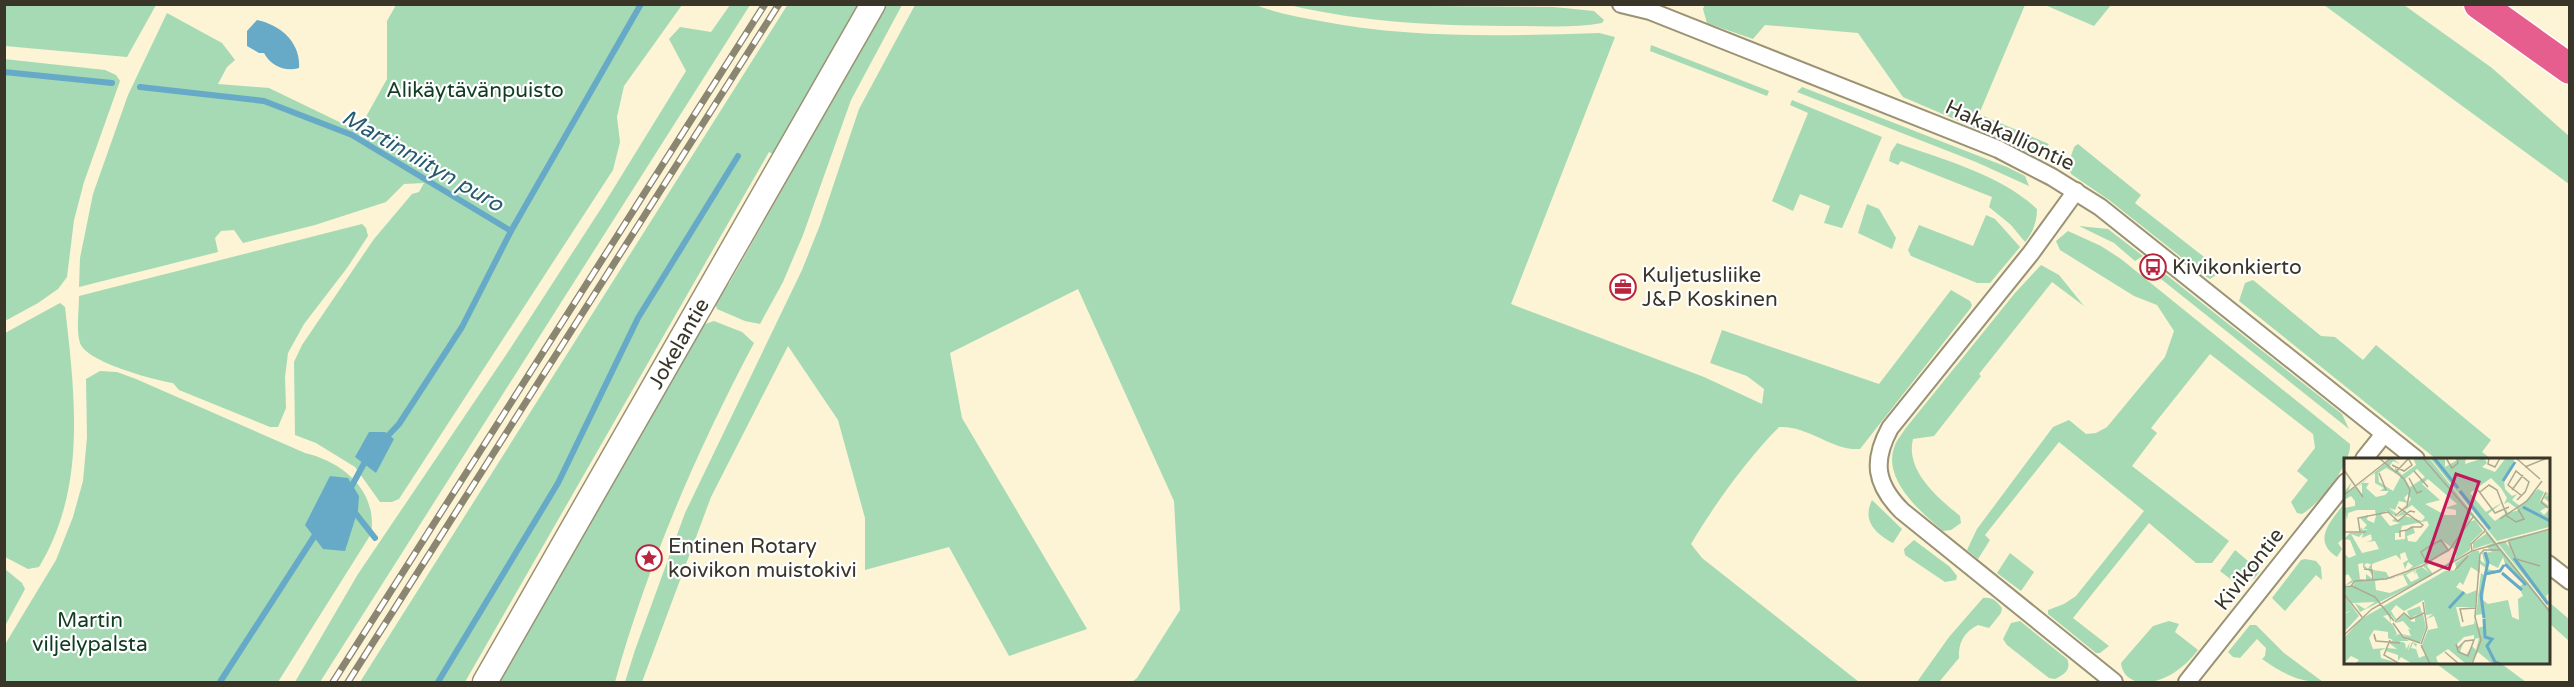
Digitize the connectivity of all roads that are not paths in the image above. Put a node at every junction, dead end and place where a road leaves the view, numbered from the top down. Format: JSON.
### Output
{"nodes":[{"id":1,"x":873,"y":4,"type":"edge"},
{"id":2,"x":1621,"y":4,"type":"edge"},
{"id":3,"x":2479,"y":4,"type":"edge"},
{"id":4,"x":2570,"y":69,"type":"edge"},
{"id":5,"x":2076,"y":191,"type":"junction"},
{"id":6,"x":2384,"y":434,"type":"junction"},
{"id":7,"x":2365,"y":458,"type":"edge"},
{"id":8,"x":2415,"y":458,"type":"edge"},
{"id":9,"x":2344,"y":485,"type":"edge"},
{"id":10,"x":2550,"y":565,"type":"edge"},
{"id":11,"x":2570,"y":580,"type":"edge"},
{"id":12,"x":485,"y":682,"type":"edge"},
{"id":13,"x":2114,"y":682,"type":"edge"},
{"id":14,"x":2187,"y":682,"type":"edge"}],
"edges":[{"from":1,"to":12,"type":"main road","name":"Jokelantie"},
{"from":2,"to":5,"type":"street","name":"Hakakalliontie"},
{"from":3,"to":4,"type":"highway"},
{"from":5,"to":6,"type":"street","name":"Hakakalliontie"},
{"from":5,"to":13,"type":"street"},
{"from":6,"to":7,"type":"street"},
{"from":6,"to":8,"type":"street","name":"Hakakalliontie"},
{"from":9,"to":14,"type":"street","name":"Kivikontie"},
{"from":10,"to":11,"type":"street"}]}
